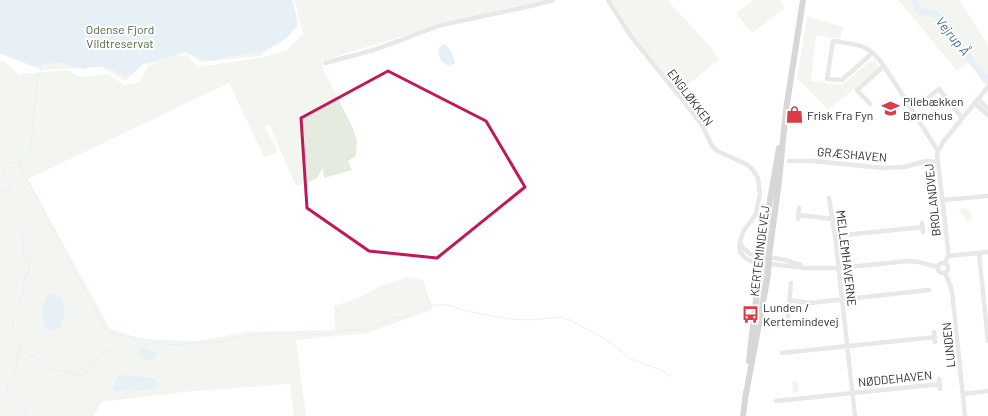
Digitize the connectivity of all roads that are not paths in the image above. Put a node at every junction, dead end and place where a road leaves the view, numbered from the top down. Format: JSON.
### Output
{"nodes":[{"id":1,"x":553,"y":0,"type":"edge"},
{"id":2,"x":608,"y":0,"type":"edge"},
{"id":3,"x":803,"y":0,"type":"edge"},
{"id":4,"x":872,"y":52,"type":"junction"},
{"id":5,"x":325,"y":63,"type":"dead end"},
{"id":6,"x":884,"y":66,"type":"junction"},
{"id":7,"x":988,"y":87,"type":"edge"},
{"id":8,"x":978,"y":99,"type":"junction"},
{"id":9,"x":924,"y":101,"type":"dead end"},
{"id":10,"x":870,"y":104,"type":"dead end"},
{"id":11,"x":974,"y":104,"type":"junction"},
{"id":12,"x":988,"y":109,"type":"edge"},
{"id":13,"x":786,"y":110,"type":"junction"},
{"id":14,"x":988,"y":115,"type":"edge"},
{"id":15,"x":962,"y":118,"type":"junction"},
{"id":16,"x":938,"y":150,"type":"junction"},
{"id":17,"x":789,"y":161,"type":"dead end"},
{"id":18,"x":938,"y":162,"type":"junction"},
{"id":19,"x":988,"y":196,"type":"edge"},
{"id":20,"x":829,"y":198,"type":"dead end"},
{"id":21,"x":942,"y":200,"type":"junction"},
{"id":22,"x":799,"y":208,"type":"dead end"},
{"id":23,"x":833,"y":219,"type":"junction"},
{"id":24,"x":923,"y":227,"type":"dead end"},
{"id":25,"x":835,"y":236,"type":"junction"},
{"id":26,"x":740,"y":238,"type":"junction"},
{"id":27,"x":988,"y":252,"type":"edge"},
{"id":28,"x":979,"y":253,"type":"junction"},
{"id":29,"x":765,"y":256,"type":"junction"},
{"id":30,"x":948,"y":256,"type":"junction"},
{"id":31,"x":765,"y":263,"type":"junction"},
{"id":32,"x":945,"y":263,"type":"junction"},
{"id":33,"x":809,"y":267,"type":"junction"},
{"id":34,"x":938,"y":267,"type":"junction"},
{"id":35,"x":838,"y":268,"type":"junction"},
{"id":36,"x":945,"y":272,"type":"junction"},
{"id":37,"x":791,"y":283,"type":"dead end"},
{"id":38,"x":930,"y":290,"type":"dead end"},
{"id":39,"x":790,"y":300,"type":"junction"},
{"id":40,"x":842,"y":300,"type":"junction"},
{"id":41,"x":788,"y":317,"type":"dead end"},
{"id":42,"x":935,"y":337,"type":"dead end"},
{"id":43,"x":988,"y":341,"type":"edge"},
{"id":44,"x":847,"y":346,"type":"junction"},
{"id":45,"x":782,"y":353,"type":"dead end"},
{"id":46,"x":940,"y":384,"type":"dead end"},
{"id":47,"x":988,"y":391,"type":"edge"},
{"id":48,"x":852,"y":393,"type":"junction"},
{"id":49,"x":746,"y":394,"type":"junction"},
{"id":50,"x":963,"y":394,"type":"junction"},
{"id":51,"x":776,"y":401,"type":"dead end"},
{"id":52,"x":743,"y":416,"type":"edge"},
{"id":53,"x":855,"y":416,"type":"edge"},
{"id":54,"x":965,"y":416,"type":"edge"}],
"edges":[{"from":1,"to":5,"type":"street"},
{"from":2,"to":26,"type":"street","name":"ENGLØKKEN"},
{"from":3,"to":13,"type":"main road","name":"KERTEMINDEVEJ"},
{"from":4,"to":4,"type":"street"},
{"from":4,"to":6,"type":"street"},
{"from":6,"to":10,"type":"street"},
{"from":6,"to":16,"type":"street"},
{"from":7,"to":8,"type":"street","name":"BROLANDVEJ"},
{"from":8,"to":11,"type":"street","name":"BROLANDVEJ"},
{"from":8,"to":12,"type":"street"},
{"from":9,"to":15,"type":"street"},
{"from":11,"to":14,"type":"street"},
{"from":11,"to":15,"type":"street","name":"BROLANDVEJ"},
{"from":13,"to":29,"type":"main road","name":"KERTEMINDEVEJ"},
{"from":13,"to":29,"type":"main road","name":"KERTEMINDEVEJ"},
{"from":15,"to":16,"type":"street","name":"BROLANDVEJ"},
{"from":16,"to":18,"type":"street","name":"BROLANDVEJ"},
{"from":17,"to":18,"type":"street","name":"GRÆSHAVEN"},
{"from":18,"to":21,"type":"street","name":"BROLANDVEJ"},
{"from":19,"to":21,"type":"street"},
{"from":20,"to":23,"type":"street","name":"MELLEMHAVERNE"},
{"from":21,"to":30,"type":"street","name":"BROLANDVEJ"},
{"from":22,"to":23,"type":"street"},
{"from":23,"to":25,"type":"street","name":"MELLEMHAVERNE"},
{"from":24,"to":25,"type":"street"},
{"from":25,"to":35,"type":"street","name":"MELLEMHAVERNE"},
{"from":26,"to":29,"type":"street"},
{"from":26,"to":31,"type":"street"},
{"from":27,"to":28,"type":"street"},
{"from":28,"to":30,"type":"street"},
{"from":28,"to":43,"type":"street"},
{"from":29,"to":31,"type":"main road","name":"KERTEMINDEVEJ"},
{"from":29,"to":33,"type":"street"},
{"from":30,"to":32,"type":"street","name":"BROLANDVEJ"},
{"from":31,"to":33,"type":"street"},
{"from":31,"to":49,"type":"main road","name":"KERTEMINDEVEJ"},
{"from":31,"to":49,"type":"main road","name":"KERTEMINDEVEJ"},
{"from":32,"to":34,"type":"street"},
{"from":32,"to":36,"type":"street"},
{"from":33,"to":35,"type":"street"},
{"from":34,"to":35,"type":"street"},
{"from":34,"to":36,"type":"street"},
{"from":35,"to":40,"type":"street","name":"MELLEMHAVERNE"},
{"from":36,"to":50,"type":"street","name":"LUNDEN"},
{"from":37,"to":39,"type":"street"},
{"from":38,"to":40,"type":"street"},
{"from":39,"to":40,"type":"street"},
{"from":39,"to":41,"type":"street"},
{"from":40,"to":44,"type":"street","name":"MELLEMHAVERNE"},
{"from":42,"to":44,"type":"street"},
{"from":44,"to":45,"type":"street"},
{"from":44,"to":48,"type":"street","name":"MELLEMHAVERNE"},
{"from":46,"to":48,"type":"street","name":"NØDDEHAVEN"},
{"from":47,"to":50,"type":"street"},
{"from":48,"to":51,"type":"street","name":"NØDDEHAVEN"},
{"from":48,"to":53,"type":"street","name":"MELLEMHAVERNE"},
{"from":49,"to":52,"type":"main road","name":"KERTEMINDEVEJ"},
{"from":50,"to":54,"type":"street","name":"LUNDEN"}]}
